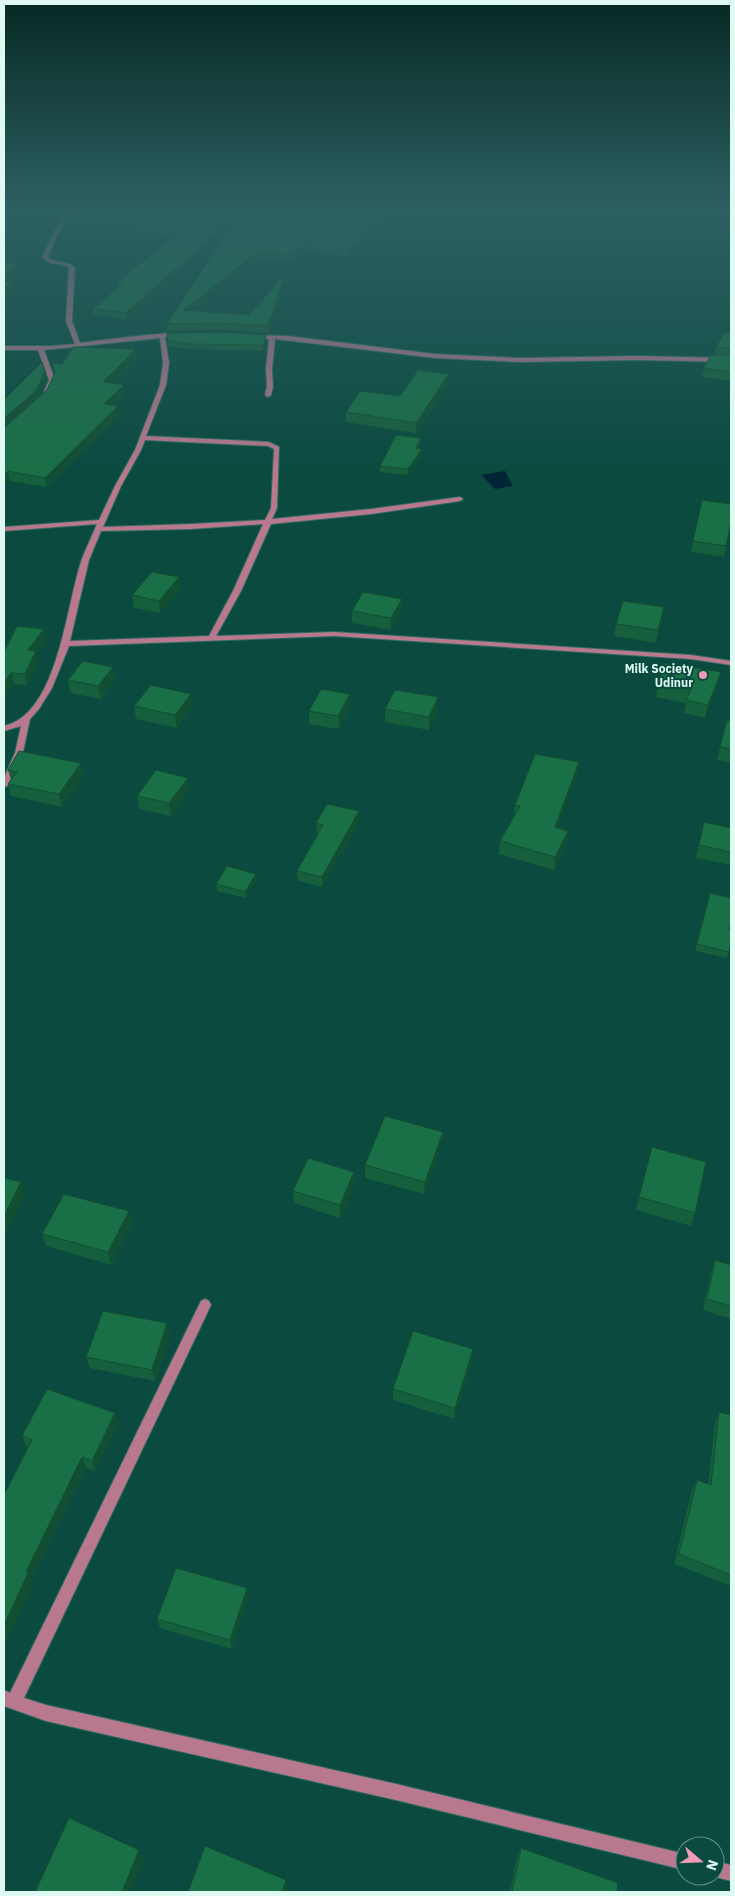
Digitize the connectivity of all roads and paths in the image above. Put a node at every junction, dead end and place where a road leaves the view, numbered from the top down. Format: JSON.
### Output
{"nodes":[{"id":1,"x":70,"y":297,"type":"edge"},
{"id":2,"x":184,"y":334,"type":"edge"},
{"id":3,"x":162,"y":335,"type":"junction"},
{"id":4,"x":245,"y":336,"type":"edge"},
{"id":5,"x":272,"y":337,"type":"junction"},
{"id":6,"x":78,"y":345,"type":"junction"},
{"id":7,"x":4,"y":348,"type":"edge"},
{"id":8,"x":40,"y":348,"type":"junction"},
{"id":9,"x":731,"y":360,"type":"edge"},
{"id":10,"x":268,"y":395,"type":"dead end"},
{"id":11,"x":44,"y":398,"type":"edge"},
{"id":12,"x":142,"y":438,"type":"junction"},
{"id":13,"x":460,"y":499,"type":"dead end"},
{"id":14,"x":268,"y":522,"type":"junction"},
{"id":15,"x":101,"y":526,"type":"junction"},
{"id":16,"x":4,"y":529,"type":"edge"},
{"id":17,"x":212,"y":639,"type":"junction"},
{"id":18,"x":66,"y":644,"type":"junction"},
{"id":19,"x":731,"y":663,"type":"edge"},
{"id":20,"x":26,"y":718,"type":"junction"},
{"id":21,"x":4,"y":728,"type":"edge"},
{"id":22,"x":4,"y":784,"type":"edge"},
{"id":23,"x":205,"y":1305,"type":"dead end"},
{"id":24,"x":9,"y":1700,"type":"edge"},
{"id":25,"x":675,"y":1860,"type":"edge"}],
"edges":[{"from":1,"to":6,"type":"street"},
{"from":2,"to":3,"type":"street"},
{"from":3,"to":6,"type":"street"},
{"from":3,"to":12,"type":"street"},
{"from":4,"to":5,"type":"street"},
{"from":5,"to":9,"type":"street"},
{"from":5,"to":10,"type":"street"},
{"from":6,"to":8,"type":"street"},
{"from":7,"to":8,"type":"street"},
{"from":8,"to":11,"type":"street"},
{"from":12,"to":14,"type":"street"},
{"from":12,"to":15,"type":"street"},
{"from":13,"to":14,"type":"street"},
{"from":14,"to":15,"type":"street"},
{"from":14,"to":17,"type":"street"},
{"from":15,"to":16,"type":"street"},
{"from":15,"to":18,"type":"street"},
{"from":17,"to":18,"type":"street"},
{"from":17,"to":19,"type":"street"},
{"from":18,"to":20,"type":"street"},
{"from":20,"to":21,"type":"street"},
{"from":20,"to":22,"type":"street"},
{"from":23,"to":24,"type":"street"},
{"from":24,"to":25,"type":"street"}]}
